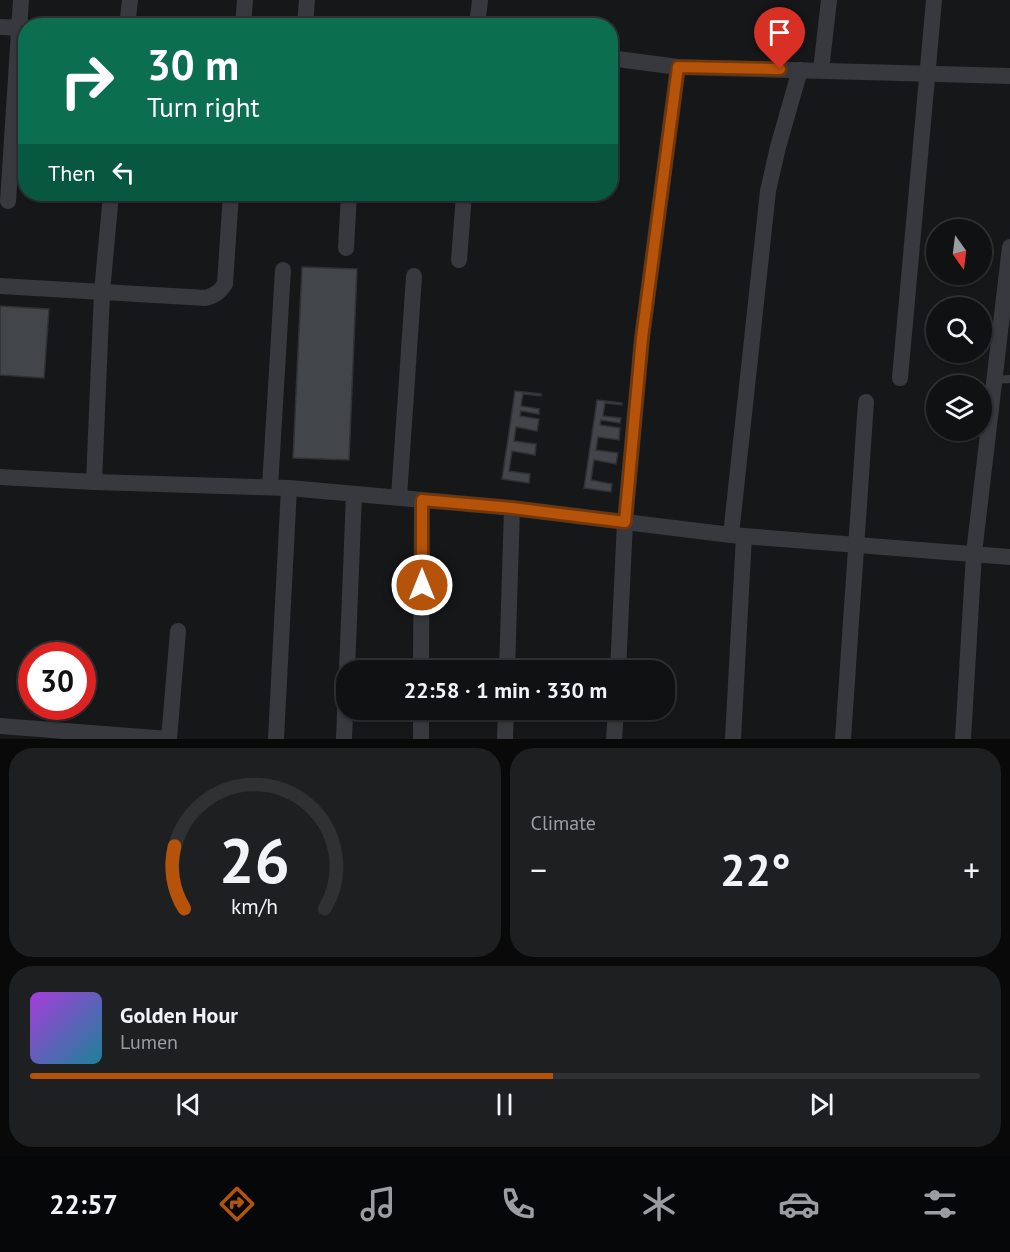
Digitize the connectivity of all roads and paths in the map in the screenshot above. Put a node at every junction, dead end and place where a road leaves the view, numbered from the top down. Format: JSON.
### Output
{"nodes":[{"id":1,"x":21,"y":0,"type":"edge"},
{"id":2,"x":130,"y":0,"type":"edge"},
{"id":3,"x":245,"y":0,"type":"edge"},
{"id":4,"x":307,"y":0,"type":"edge"},
{"id":5,"x":480,"y":0,"type":"edge"},
{"id":6,"x":829,"y":0,"type":"edge"},
{"id":7,"x":934,"y":0,"type":"edge"},
{"id":8,"x":22,"y":18,"type":"edge"},
{"id":9,"x":128,"y":18,"type":"edge"},
{"id":10,"x":244,"y":18,"type":"edge"},
{"id":11,"x":306,"y":18,"type":"edge"},
{"id":12,"x":478,"y":18,"type":"edge"},
{"id":13,"x":0,"y":27,"type":"edge"},
{"id":14,"x":18,"y":28,"type":"edge"},
{"id":15,"x":618,"y":59,"type":"edge"},
{"id":16,"x":678,"y":67,"type":"junction"},
{"id":17,"x":800,"y":70,"type":"junction"},
{"id":18,"x":821,"y":70,"type":"junction"},
{"id":19,"x":926,"y":73,"type":"junction"},
{"id":20,"x":1010,"y":76,"type":"edge"},
{"id":21,"x":18,"y":77,"type":"edge"},
{"id":22,"x":8,"y":201,"type":"dead end"},
{"id":23,"x":110,"y":201,"type":"edge"},
{"id":24,"x":231,"y":201,"type":"edge"},
{"id":25,"x":349,"y":201,"type":"edge"},
{"id":26,"x":463,"y":201,"type":"edge"},
{"id":27,"x":1010,"y":247,"type":"edge"},
{"id":28,"x":346,"y":248,"type":"dead end"},
{"id":29,"x":459,"y":260,"type":"dead end"},
{"id":30,"x":283,"y":270,"type":"dead end"},
{"id":31,"x":414,"y":276,"type":"dead end"},
{"id":32,"x":0,"y":286,"type":"edge"},
{"id":33,"x":102,"y":291,"type":"junction"},
{"id":34,"x":900,"y":378,"type":"dead end"},
{"id":35,"x":1002,"y":379,"type":"edge"},
{"id":36,"x":866,"y":402,"type":"dead end"},
{"id":37,"x":0,"y":477,"type":"edge"},
{"id":38,"x":94,"y":482,"type":"junction"},
{"id":39,"x":270,"y":488,"type":"junction"},
{"id":40,"x":289,"y":488,"type":"junction"},
{"id":41,"x":354,"y":494,"type":"junction"},
{"id":42,"x":399,"y":497,"type":"junction"},
{"id":43,"x":422,"y":500,"type":"junction"},
{"id":44,"x":512,"y":508,"type":"junction"},
{"id":45,"x":625,"y":522,"type":"junction"},
{"id":46,"x":737,"y":535,"type":"junction"},
{"id":47,"x":855,"y":545,"type":"junction"},
{"id":48,"x":974,"y":553,"type":"junction"},
{"id":49,"x":1010,"y":557,"type":"edge"},
{"id":50,"x":178,"y":631,"type":"dead end"},
{"id":51,"x":347,"y":660,"type":"edge"},
{"id":52,"x":421,"y":660,"type":"edge"},
{"id":53,"x":507,"y":660,"type":"edge"},
{"id":54,"x":618,"y":660,"type":"edge"},
{"id":55,"x":345,"y":720,"type":"edge"},
{"id":56,"x":421,"y":720,"type":"edge"},
{"id":57,"x":506,"y":720,"type":"edge"},
{"id":58,"x":615,"y":720,"type":"edge"},
{"id":59,"x":0,"y":726,"type":"edge"},
{"id":60,"x":169,"y":739,"type":"edge"},
{"id":61,"x":276,"y":739,"type":"edge"},
{"id":62,"x":344,"y":739,"type":"edge"},
{"id":63,"x":421,"y":739,"type":"edge"},
{"id":64,"x":505,"y":739,"type":"edge"},
{"id":65,"x":614,"y":739,"type":"edge"},
{"id":66,"x":733,"y":739,"type":"edge"},
{"id":67,"x":843,"y":739,"type":"edge"},
{"id":68,"x":963,"y":739,"type":"edge"}],
"edges":[{"from":1,"to":8,"type":"street"},
{"from":2,"to":9,"type":"street"},
{"from":3,"to":10,"type":"street"},
{"from":4,"to":11,"type":"street"},
{"from":5,"to":12,"type":"street"},
{"from":6,"to":18,"type":"street"},
{"from":7,"to":19,"type":"street"},
{"from":13,"to":14,"type":"street"},
{"from":15,"to":16,"type":"street"},
{"from":16,"to":17,"type":"street"},
{"from":16,"to":45,"type":"street"},
{"from":17,"to":18,"type":"street"},
{"from":17,"to":46,"type":"street"},
{"from":18,"to":19,"type":"street"},
{"from":19,"to":20,"type":"street"},
{"from":19,"to":34,"type":"street"},
{"from":21,"to":22,"type":"street"},
{"from":23,"to":33,"type":"street"},
{"from":24,"to":33,"type":"street"},
{"from":25,"to":28,"type":"street"},
{"from":26,"to":29,"type":"street"},
{"from":27,"to":35,"type":"street"},
{"from":30,"to":39,"type":"street"},
{"from":31,"to":42,"type":"street"},
{"from":32,"to":33,"type":"street"},
{"from":33,"to":38,"type":"street"},
{"from":35,"to":48,"type":"street"},
{"from":36,"to":47,"type":"street"},
{"from":37,"to":38,"type":"street"},
{"from":38,"to":39,"type":"street"},
{"from":39,"to":40,"type":"street"},
{"from":40,"to":41,"type":"street"},
{"from":40,"to":61,"type":"street"},
{"from":41,"to":42,"type":"street"},
{"from":41,"to":51,"type":"street"},
{"from":42,"to":43,"type":"street"},
{"from":43,"to":44,"type":"street"},
{"from":43,"to":52,"type":"street"},
{"from":44,"to":45,"type":"street"},
{"from":44,"to":53,"type":"street"},
{"from":45,"to":46,"type":"street"},
{"from":45,"to":54,"type":"street"},
{"from":46,"to":47,"type":"street"},
{"from":46,"to":66,"type":"street"},
{"from":47,"to":48,"type":"street"},
{"from":47,"to":67,"type":"street"},
{"from":48,"to":49,"type":"street"},
{"from":48,"to":68,"type":"street"},
{"from":50,"to":60,"type":"street"},
{"from":55,"to":62,"type":"street"},
{"from":56,"to":63,"type":"street"},
{"from":57,"to":64,"type":"street"},
{"from":58,"to":65,"type":"street"},
{"from":59,"to":60,"type":"street"}]}
